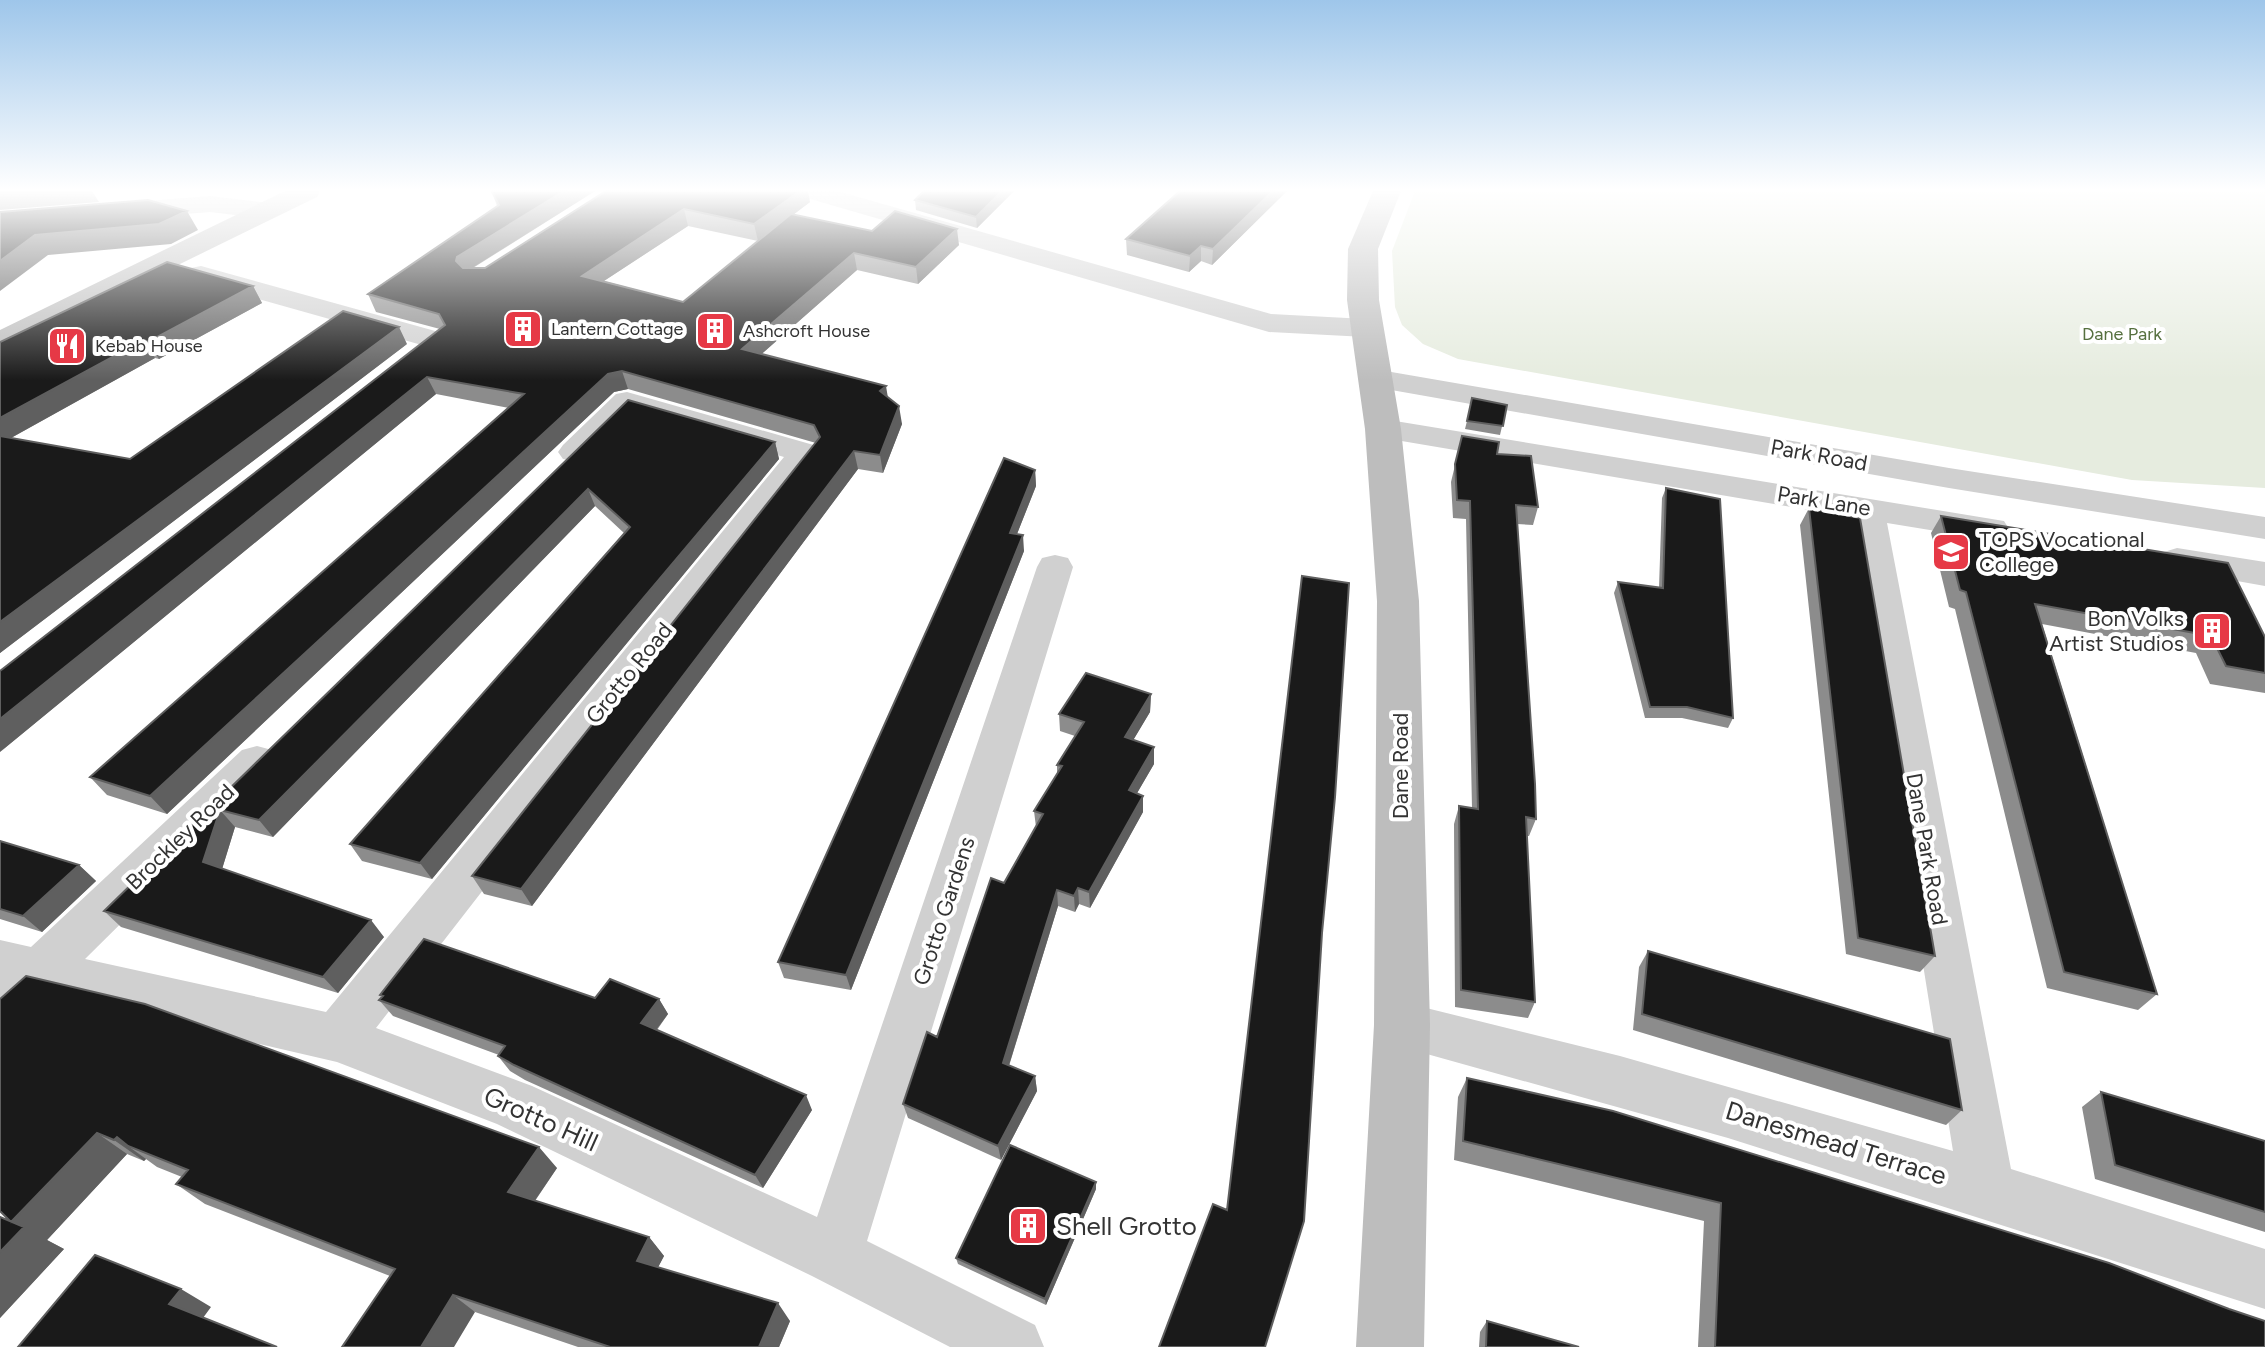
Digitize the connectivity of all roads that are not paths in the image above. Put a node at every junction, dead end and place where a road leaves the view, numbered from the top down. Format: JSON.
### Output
{"nodes":[{"id":1,"x":181,"y":254,"type":"edge"},
{"id":2,"x":1049,"y":254,"type":"edge"},
{"id":3,"x":1363,"y":254,"type":"edge"},
{"id":4,"x":162,"y":263,"type":"junction"},
{"id":5,"x":1366,"y":328,"type":"junction"},
{"id":6,"x":0,"y":342,"type":"edge"},
{"id":7,"x":399,"y":369,"type":"edge"},
{"id":8,"x":1374,"y":378,"type":"junction"},
{"id":9,"x":1383,"y":429,"type":"junction"},
{"id":10,"x":550,"y":477,"type":"edge"},
{"id":11,"x":1867,"y":508,"type":"junction"},
{"id":12,"x":2265,"y":528,"type":"edge"},
{"id":13,"x":2021,"y":534,"type":"edge"},
{"id":14,"x":2145,"y":554,"type":"edge"},
{"id":15,"x":1055,"y":567,"type":"dead end"},
{"id":16,"x":2265,"y":574,"type":"edge"},
{"id":17,"x":280,"y":739,"type":"edge"},
{"id":18,"x":21,"y":966,"type":"edge"},
{"id":19,"x":0,"y":1009,"type":"edge"},
{"id":20,"x":1402,"y":1025,"type":"junction"},
{"id":21,"x":337,"y":1038,"type":"junction"},
{"id":22,"x":1987,"y":1189,"type":"junction"},
{"id":23,"x":833,"y":1255,"type":"junction"},
{"id":24,"x":2265,"y":1279,"type":"edge"},
{"id":25,"x":1013,"y":1347,"type":"edge"},
{"id":26,"x":1390,"y":1347,"type":"edge"}],
"edges":[{"from":1,"to":4,"type":"street"},
{"from":2,"to":5,"type":"street"},
{"from":3,"to":5,"type":"street","name":"Dane Road"},
{"from":4,"to":6,"type":"street"},
{"from":4,"to":7,"type":"street"},
{"from":5,"to":8,"type":"street","name":"Dane Road"},
{"from":8,"to":9,"type":"street","name":"Dane Road"},
{"from":8,"to":12,"type":"street","name":"Park Road"},
{"from":9,"to":11,"type":"street","name":"Park Lane"},
{"from":9,"to":20,"type":"street","name":"Dane Road"},
{"from":10,"to":21,"type":"street","name":"Grotto Road"},
{"from":11,"to":13,"type":"street","name":"Park Lane"},
{"from":11,"to":22,"type":"street","name":"Dane Park Road"},
{"from":14,"to":16,"type":"street"},
{"from":15,"to":23,"type":"street","name":"Grotto Gardens"},
{"from":17,"to":18,"type":"street","name":"Brockley Road"},
{"from":18,"to":19,"type":"street","name":"Brockley Road"},
{"from":18,"to":21,"type":"street","name":"Grotto Hill"},
{"from":20,"to":22,"type":"street","name":"Danesmead Terrace"},
{"from":20,"to":26,"type":"street","name":"Dane Road"},
{"from":21,"to":23,"type":"street","name":"Grotto Hill"},
{"from":22,"to":24,"type":"street","name":"Danesmead Terrace"},
{"from":23,"to":25,"type":"street","name":"Grotto Hill"}]}
